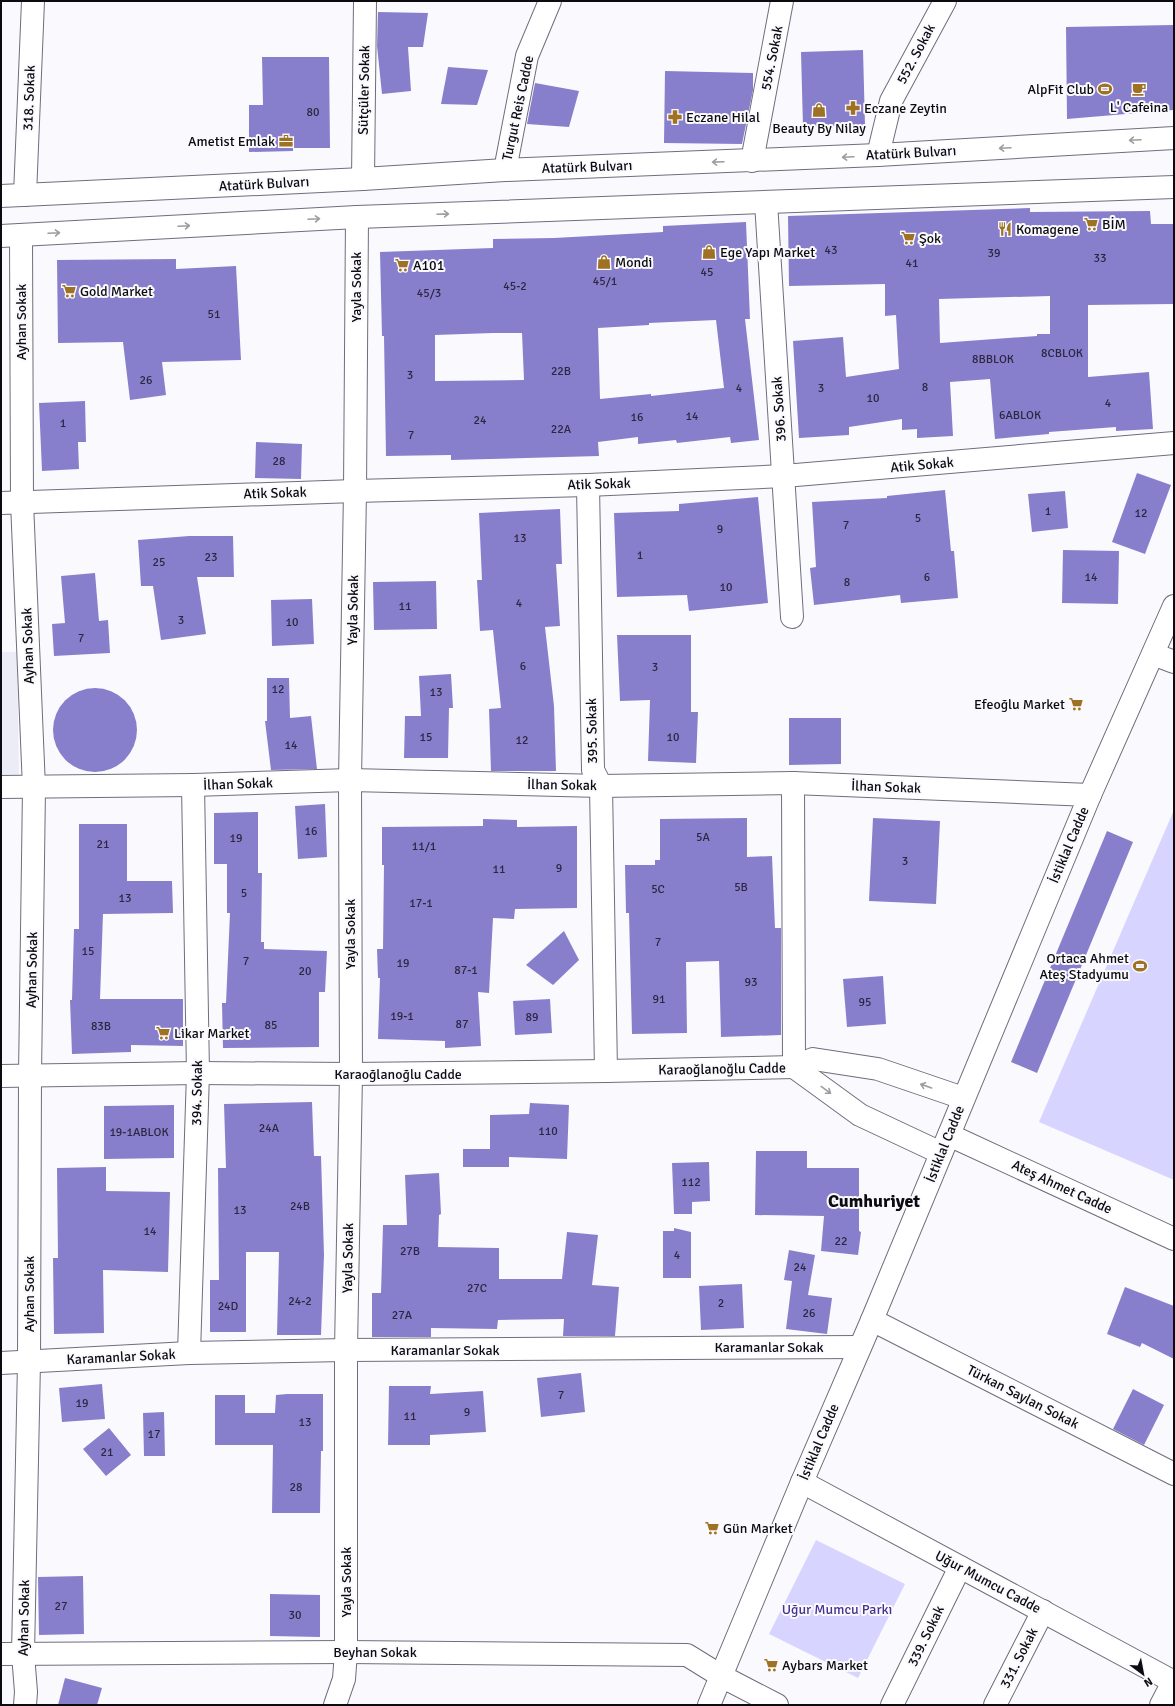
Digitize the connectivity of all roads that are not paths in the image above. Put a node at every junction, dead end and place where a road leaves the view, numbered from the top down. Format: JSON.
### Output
{"nodes":[{"id":1,"x":33,"y":1,"type":"edge"},
{"id":2,"x":365,"y":1,"type":"edge"},
{"id":3,"x":550,"y":1,"type":"edge"},
{"id":4,"x":782,"y":1,"type":"edge"},
{"id":5,"x":945,"y":1,"type":"edge"},
{"id":6,"x":1174,"y":138,"type":"edge"},
{"id":7,"x":878,"y":155,"type":"junction"},
{"id":8,"x":752,"y":161,"type":"junction"},
{"id":9,"x":505,"y":170,"type":"junction"},
{"id":10,"x":363,"y":179,"type":"junction"},
{"id":11,"x":1174,"y":187,"type":"edge"},
{"id":12,"x":25,"y":195,"type":"junction"},
{"id":13,"x":1,"y":196,"type":"edge"},
{"id":14,"x":766,"y":202,"type":"junction"},
{"id":15,"x":356,"y":217,"type":"junction"},
{"id":16,"x":11,"y":235,"type":"edge"},
{"id":17,"x":1174,"y":443,"type":"edge"},
{"id":18,"x":784,"y":476,"type":"junction"},
{"id":19,"x":588,"y":485,"type":"junction"},
{"id":20,"x":355,"y":491,"type":"junction"},
{"id":21,"x":12,"y":502,"type":"edge"},
{"id":22,"x":1174,"y":606,"type":"edge"},
{"id":23,"x":792,"y":617,"type":"dead end"},
{"id":24,"x":1153,"y":654,"type":"junction"},
{"id":25,"x":1174,"y":662,"type":"edge"},
{"id":26,"x":350,"y":780,"type":"junction"},
{"id":27,"x":793,"y":783,"type":"junction"},
{"id":28,"x":193,"y":785,"type":"junction"},
{"id":29,"x":601,"y":786,"type":"junction"},
{"id":30,"x":1,"y":787,"type":"edge"},
{"id":31,"x":34,"y":788,"type":"junction"},
{"id":32,"x":1090,"y":795,"type":"junction"},
{"id":33,"x":794,"y":1067,"type":"junction"},
{"id":34,"x":606,"y":1071,"type":"junction"},
{"id":35,"x":198,"y":1073,"type":"junction"},
{"id":36,"x":351,"y":1074,"type":"junction"},
{"id":37,"x":1,"y":1076,"type":"edge"},
{"id":38,"x":30,"y":1076,"type":"junction"},
{"id":39,"x":963,"y":1098,"type":"junction"},
{"id":40,"x":945,"y":1144,"type":"junction"},
{"id":41,"x":1174,"y":1239,"type":"edge"},
{"id":42,"x":872,"y":1320,"type":"junction"},
{"id":43,"x":860,"y":1347,"type":"junction"},
{"id":44,"x":346,"y":1350,"type":"junction"},
{"id":45,"x":189,"y":1354,"type":"junction"},
{"id":46,"x":29,"y":1362,"type":"junction"},
{"id":47,"x":1,"y":1363,"type":"edge"},
{"id":48,"x":1174,"y":1474,"type":"edge"},
{"id":49,"x":802,"y":1482,"type":"junction"},
{"id":50,"x":960,"y":1567,"type":"junction"},
{"id":51,"x":1043,"y":1611,"type":"junction"},
{"id":52,"x":346,"y":1652,"type":"junction"},
{"id":53,"x":1,"y":1654,"type":"edge"},
{"id":54,"x":23,"y":1654,"type":"junction"},
{"id":55,"x":721,"y":1676,"type":"junction"},
{"id":56,"x":1173,"y":1682,"type":"edge"},
{"id":57,"x":25,"y":1705,"type":"edge"},
{"id":58,"x":335,"y":1705,"type":"edge"},
{"id":59,"x":709,"y":1705,"type":"edge"},
{"id":60,"x":777,"y":1705,"type":"edge"},
{"id":61,"x":892,"y":1705,"type":"edge"},
{"id":62,"x":995,"y":1705,"type":"edge"},
{"id":63,"x":1161,"y":1705,"type":"edge"}],
"edges":[{"from":1,"to":12,"type":"street","name":"318. Sokak"},
{"from":2,"to":10,"type":"street","name":"Sütçüler Sokak"},
{"from":3,"to":9,"type":"street","name":"Turgut Reis Cadde"},
{"from":4,"to":8,"type":"street","name":"554. Sokak"},
{"from":5,"to":7,"type":"street","name":"552. Sokak"},
{"from":6,"to":7,"type":"street","name":"Atatürk Bulvarı","one_way":true},
{"from":7,"to":8,"type":"street","name":"Atatürk Bulvarı","one_way":true},
{"from":8,"to":9,"type":"street","name":"Atatürk Bulvarı","one_way":true},
{"from":9,"to":10,"type":"street","name":"Atatürk Bulvarı"},
{"from":10,"to":12,"type":"street","name":"Atatürk Bulvarı"},
{"from":11,"to":14,"type":"street"},
{"from":12,"to":13,"type":"street","name":"Atatürk Bulvarı"},
{"from":15,"to":14,"type":"street","one_way":true},
{"from":14,"to":18,"type":"street","name":"396. Sokak"},
{"from":16,"to":15,"type":"street","one_way":true},
{"from":15,"to":20,"type":"street","name":"Yayla Sokak"},
{"from":16,"to":21,"type":"street","name":"Ayhan Sokak"},
{"from":17,"to":18,"type":"street","name":"Atik Sokak"},
{"from":18,"to":19,"type":"street","name":"Atik Sokak"},
{"from":18,"to":23,"type":"street","name":"396. Sokak"},
{"from":19,"to":20,"type":"street","name":"Atik Sokak"},
{"from":19,"to":29,"type":"street","name":"395. Sokak"},
{"from":20,"to":21,"type":"street","name":"Atik Sokak"},
{"from":20,"to":26,"type":"street","name":"Yayla Sokak"},
{"from":21,"to":31,"type":"street","name":"Ayhan Sokak"},
{"from":22,"to":24,"type":"street","name":"İstiklal Cadde"},
{"from":24,"to":25,"type":"street"},
{"from":24,"to":32,"type":"street","name":"İstiklal Cadde"},
{"from":26,"to":28,"type":"street","name":"İlhan Sokak"},
{"from":26,"to":29,"type":"street","name":"İlhan Sokak"},
{"from":26,"to":36,"type":"street","name":"Yayla Sokak"},
{"from":27,"to":29,"type":"street","name":"İlhan Sokak"},
{"from":27,"to":32,"type":"street","name":"İlhan Sokak"},
{"from":27,"to":33,"type":"street"},
{"from":28,"to":31,"type":"street","name":"İlhan Sokak"},
{"from":28,"to":35,"type":"street","name":"394. Sokak"},
{"from":29,"to":34,"type":"street","name":"395. Sokak"},
{"from":30,"to":31,"type":"street","name":"İlhan Sokak"},
{"from":31,"to":38,"type":"street","name":"Ayhan Sokak"},
{"from":32,"to":39,"type":"street","name":"İstiklal Cadde"},
{"from":33,"to":34,"type":"street","name":"Karaoğlanoğlu Cadde"},
{"from":39,"to":33,"type":"street","name":"Karaoğlanoğlu Cadde","one_way":true},
{"from":33,"to":40,"type":"street","name":"Karaoğlanoğlu Cadde","one_way":true},
{"from":34,"to":36,"type":"street","name":"Karaoğlanoğlu Cadde"},
{"from":35,"to":36,"type":"street","name":"Karaoğlanoğlu Cadde"},
{"from":35,"to":38,"type":"street","name":"Karaoğlanoğlu Cadde"},
{"from":35,"to":45,"type":"street","name":"394. Sokak"},
{"from":36,"to":44,"type":"street","name":"Yayla Sokak"},
{"from":37,"to":38,"type":"street","name":"Karaoğlanoğlu Cadde"},
{"from":38,"to":46,"type":"street","name":"Ayhan Sokak"},
{"from":39,"to":40,"type":"street","name":"İstiklal Cadde"},
{"from":40,"to":41,"type":"street","name":"Ateş Ahmet Cadde"},
{"from":40,"to":42,"type":"street","name":"İstiklal Cadde"},
{"from":42,"to":43,"type":"street","name":"İstiklal Cadde"},
{"from":42,"to":48,"type":"street","name":"Türkan Saylan Sokak"},
{"from":43,"to":44,"type":"street","name":"Karamanlar Sokak"},
{"from":43,"to":49,"type":"street","name":"İstiklal Cadde"},
{"from":44,"to":45,"type":"street","name":"Karamanlar Sokak"},
{"from":44,"to":52,"type":"street","name":"Yayla Sokak"},
{"from":45,"to":46,"type":"street","name":"Karamanlar Sokak"},
{"from":46,"to":47,"type":"street","name":"Karamanlar Sokak"},
{"from":46,"to":54,"type":"street","name":"Ayhan Sokak"},
{"from":49,"to":50,"type":"street","name":"Uğur Mumcu Cadde"},
{"from":49,"to":55,"type":"street","name":"İstiklal Cadde"},
{"from":50,"to":51,"type":"street","name":"Uğur Mumcu Cadde"},
{"from":50,"to":61,"type":"street","name":"339. Sokak"},
{"from":51,"to":56,"type":"street","name":"Uğur Mumcu Cadde"},
{"from":51,"to":62,"type":"street","name":"331. Sokak"},
{"from":52,"to":54,"type":"street","name":"Beyhan Sokak"},
{"from":52,"to":55,"type":"street","name":"Beyhan Sokak"},
{"from":52,"to":58,"type":"street","name":"Yayla Sokak"},
{"from":53,"to":54,"type":"street","name":"Beyhan Sokak"},
{"from":54,"to":57,"type":"street","name":"Ayhan Sokak"},
{"from":55,"to":59,"type":"street","name":"İstiklal Cadde"},
{"from":55,"to":60,"type":"street","name":"Beyhan Sokak"},
{"from":56,"to":63,"type":"street"}]}
